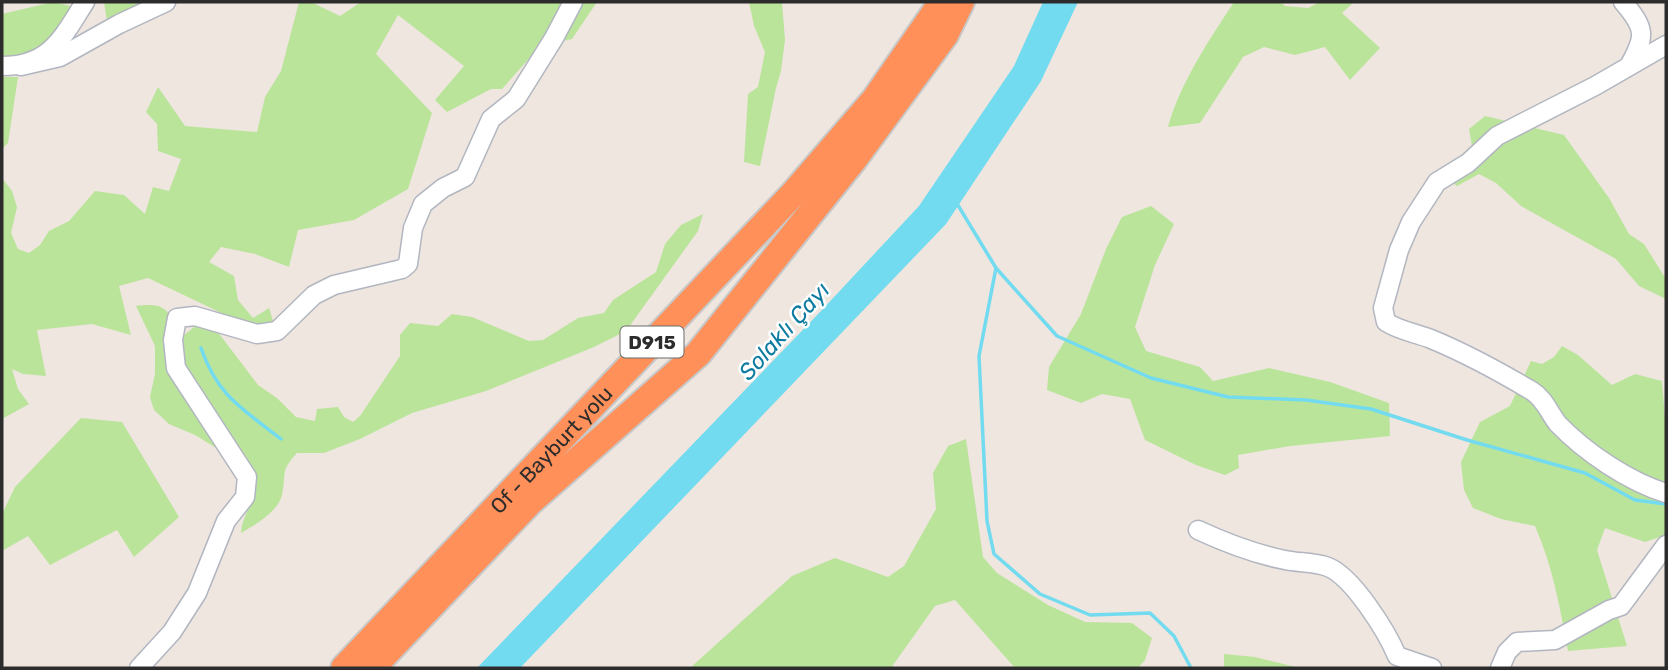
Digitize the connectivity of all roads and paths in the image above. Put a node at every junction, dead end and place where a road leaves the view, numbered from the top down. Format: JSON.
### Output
{"nodes":[{"id":1,"x":85,"y":2,"type":"edge"},
{"id":2,"x":166,"y":2,"type":"edge"},
{"id":3,"x":573,"y":2,"type":"edge"},
{"id":4,"x":942,"y":2,"type":"edge"},
{"id":5,"x":961,"y":2,"type":"edge"},
{"id":6,"x":1623,"y":2,"type":"edge"},
{"id":7,"x":1666,"y":45,"type":"edge"},
{"id":8,"x":2,"y":66,"type":"edge"},
{"id":9,"x":21,"y":66,"type":"junction"},
{"id":10,"x":1628,"y":68,"type":"junction"},
{"id":11,"x":679,"y":313,"type":"junction"},
{"id":12,"x":652,"y":342,"type":"junction"},
{"id":13,"x":706,"y":344,"type":"junction"},
{"id":14,"x":681,"y":369,"type":"junction"},
{"id":15,"x":1666,"y":494,"type":"edge"},
{"id":16,"x":1198,"y":530,"type":"dead end"},
{"id":17,"x":1666,"y":545,"type":"edge"},
{"id":18,"x":139,"y":668,"type":"edge"},
{"id":19,"x":344,"y":668,"type":"edge"},
{"id":20,"x":372,"y":668,"type":"edge"},
{"id":21,"x":1432,"y":668,"type":"edge"},
{"id":22,"x":1500,"y":668,"type":"edge"}],
"edges":[{"from":1,"to":9,"type":"street"},
{"from":2,"to":9,"type":"street"},
{"from":3,"to":18,"type":"street"},
{"from":4,"to":11,"type":"highway","name":"Of - Bayburt yolu","number":"D915"},
{"from":5,"to":13,"type":"highway","name":"Of - Bayburt yolu","number":"D915"},
{"from":6,"to":10,"type":"street"},
{"from":7,"to":10,"type":"street"},
{"from":8,"to":9,"type":"street"},
{"from":10,"to":15,"type":"street"},
{"from":11,"to":12,"type":"highway","name":"Of - Bayburt yolu","number":"D915"},
{"from":11,"to":13,"type":"highway"},
{"from":12,"to":14,"type":"highway"},
{"from":12,"to":19,"type":"highway","name":"Of - Bayburt yolu","number":"D915"},
{"from":13,"to":14,"type":"highway","name":"Of - Bayburt yolu","number":"D915"},
{"from":14,"to":20,"type":"highway","name":"Of - Bayburt yolu","number":"D915"},
{"from":16,"to":21,"type":"street"},
{"from":17,"to":22,"type":"street"}]}
